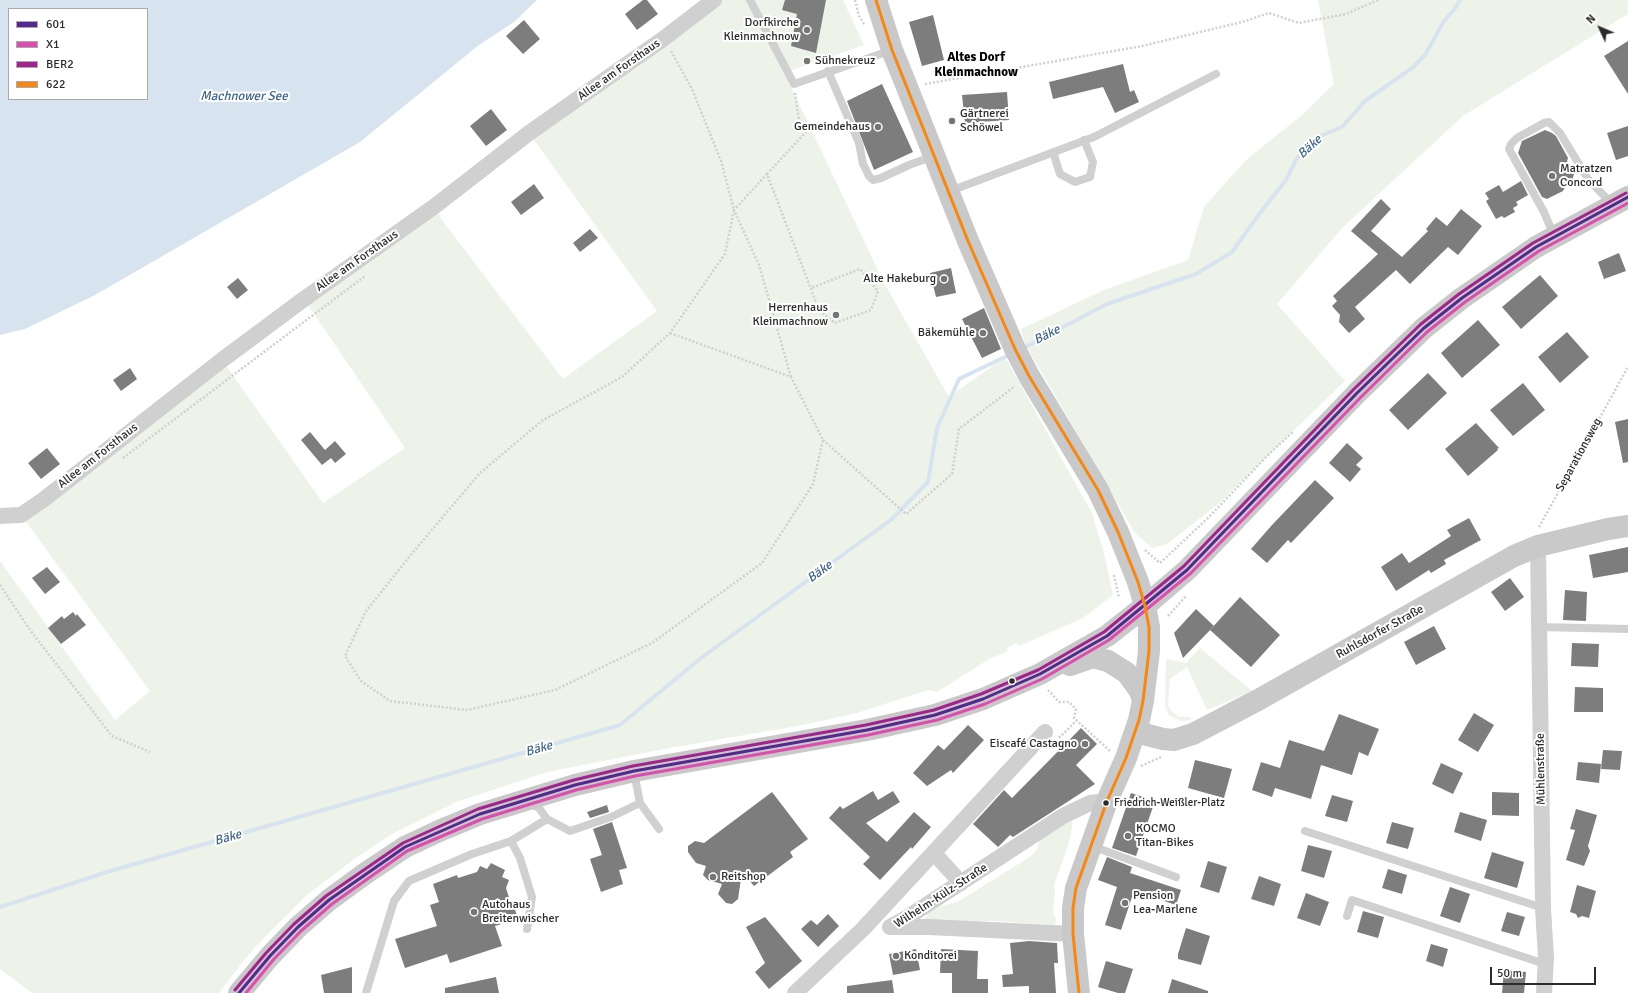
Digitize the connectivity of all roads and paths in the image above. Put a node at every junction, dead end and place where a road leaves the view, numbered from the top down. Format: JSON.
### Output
{"nodes":[{"id":1,"x":714,"y":0,"type":"edge"},
{"id":2,"x":750,"y":0,"type":"edge"},
{"id":3,"x":876,"y":0,"type":"edge"},
{"id":4,"x":1378,"y":0,"type":"edge"},
{"id":5,"x":663,"y":39,"type":"junction"},
{"id":6,"x":892,"y":50,"type":"junction"},
{"id":7,"x":828,"y":71,"type":"junction"},
{"id":8,"x":1216,"y":74,"type":"dead end"},
{"id":9,"x":794,"y":84,"type":"junction"},
{"id":10,"x":907,"y":87,"type":"junction"},
{"id":11,"x":799,"y":120,"type":"dead end"},
{"id":12,"x":803,"y":127,"type":"dead end"},
{"id":13,"x":1084,"y":140,"type":"junction"},
{"id":14,"x":1054,"y":152,"type":"junction"},
{"id":15,"x":934,"y":156,"type":"junction"},
{"id":16,"x":767,"y":174,"type":"junction"},
{"id":17,"x":949,"y":191,"type":"junction"},
{"id":18,"x":1620,"y":200,"type":"edge"},
{"id":19,"x":734,"y":210,"type":"junction"},
{"id":20,"x":1554,"y":237,"type":"junction"},
{"id":21,"x":811,"y":288,"type":"junction"},
{"id":22,"x":670,"y":333,"type":"junction"},
{"id":23,"x":1628,"y":367,"type":"edge"},
{"id":24,"x":1029,"y":376,"type":"junction"},
{"id":25,"x":791,"y":378,"type":"junction"},
{"id":26,"x":1299,"y":426,"type":"dead end"},
{"id":27,"x":824,"y":440,"type":"junction"},
{"id":28,"x":0,"y":516,"type":"edge"},
{"id":29,"x":1628,"y":526,"type":"edge"},
{"id":30,"x":1538,"y":546,"type":"junction"},
{"id":31,"x":1160,"y":563,"type":"dead end"},
{"id":32,"x":0,"y":585,"type":"edge"},
{"id":33,"x":1187,"y":596,"type":"dead end"},
{"id":34,"x":1145,"y":606,"type":"junction"},
{"id":35,"x":1168,"y":616,"type":"dead end"},
{"id":36,"x":1539,"y":627,"type":"junction"},
{"id":37,"x":1628,"y":629,"type":"edge"},
{"id":38,"x":1043,"y":681,"type":"junction"},
{"id":39,"x":1143,"y":701,"type":"junction"},
{"id":40,"x":1077,"y":720,"type":"junction"},
{"id":41,"x":1045,"y":732,"type":"joint"},
{"id":42,"x":1136,"y":732,"type":"junction"},
{"id":43,"x":150,"y":752,"type":"dead end"},
{"id":44,"x":1166,"y":754,"type":"dead end"},
{"id":45,"x":1136,"y":765,"type":"junction"},
{"id":46,"x":634,"y":771,"type":"junction"},
{"id":47,"x":523,"y":800,"type":"junction"},
{"id":48,"x":1107,"y":801,"type":"junction"},
{"id":49,"x":640,"y":803,"type":"junction"},
{"id":50,"x":547,"y":819,"type":"junction"},
{"id":51,"x":659,"y":829,"type":"dead end"},
{"id":52,"x":1305,"y":831,"type":"dead end"},
{"id":53,"x":511,"y":841,"type":"junction"},
{"id":54,"x":1091,"y":846,"type":"junction"},
{"id":55,"x":934,"y":853,"type":"junction"},
{"id":56,"x":1176,"y":877,"type":"dead end"},
{"id":57,"x":961,"y":883,"type":"junction"},
{"id":58,"x":1543,"y":908,"type":"junction"},
{"id":59,"x":1347,"y":916,"type":"dead end"},
{"id":60,"x":890,"y":927,"type":"junction"},
{"id":61,"x":527,"y":929,"type":"dead end"},
{"id":62,"x":863,"y":929,"type":"junction"},
{"id":63,"x":1073,"y":934,"type":"junction"},
{"id":64,"x":1544,"y":964,"type":"junction"},
{"id":65,"x":239,"y":993,"type":"edge"},
{"id":66,"x":366,"y":993,"type":"edge"},
{"id":67,"x":795,"y":993,"type":"edge"},
{"id":68,"x":1079,"y":993,"type":"edge"},
{"id":69,"x":1544,"y":993,"type":"edge"}],
"edges":[{"from":1,"to":5,"type":"street","name":"Allee am Forsthaus"},
{"from":2,"to":9,"type":"lane"},
{"from":3,"to":6,"type":"street"},
{"from":4,"to":10,"type":"path"},
{"from":5,"to":19,"type":"path"},
{"from":5,"to":28,"type":"street","name":"Allee am Forsthaus"},
{"from":6,"to":7,"type":"lane"},
{"from":6,"to":10,"type":"street"},
{"from":7,"to":9,"type":"lane"},
{"from":7,"to":15,"type":"lane"},
{"from":8,"to":13,"type":"lane"},
{"from":9,"to":11,"type":"path"},
{"from":10,"to":15,"type":"street"},
{"from":12,"to":16,"type":"path"},
{"from":13,"to":14,"type":"lane"},
{"from":13,"to":14,"type":"lane"},
{"from":14,"to":17,"type":"lane"},
{"from":15,"to":17,"type":"street"},
{"from":16,"to":19,"type":"path"},
{"from":16,"to":21,"type":"path"},
{"from":17,"to":24,"type":"street"},
{"from":18,"to":20,"type":"street"},
{"from":18,"to":20,"type":"lane"},
{"from":19,"to":22,"type":"path"},
{"from":19,"to":25,"type":"path"},
{"from":20,"to":34,"type":"street"},
{"from":21,"to":21,"type":"path"},
{"from":22,"to":25,"type":"path"},
{"from":22,"to":27,"type":"path"},
{"from":23,"to":30,"type":"path","name":"Separationsweg"},
{"from":24,"to":27,"type":"path"},
{"from":24,"to":34,"type":"street"},
{"from":25,"to":27,"type":"path"},
{"from":26,"to":31,"type":"path"},
{"from":29,"to":30,"type":"street","name":"Ruhlsdorfer Straße"},
{"from":30,"to":36,"type":"street","name":"Mühlenstraße"},
{"from":30,"to":42,"type":"street","name":"Ruhlsdorfer Straße"},
{"from":32,"to":43,"type":"path"},
{"from":33,"to":35,"type":"path"},
{"from":34,"to":38,"type":"street"},
{"from":34,"to":39,"type":"street"},
{"from":36,"to":37,"type":"lane"},
{"from":36,"to":58,"type":"street","name":"Mühlenstraße"},
{"from":38,"to":39,"type":"street"},
{"from":38,"to":40,"type":"path"},
{"from":38,"to":46,"type":"street"},
{"from":39,"to":42,"type":"street"},
{"from":40,"to":41,"type":"path"},
{"from":40,"to":45,"type":"path"},
{"from":41,"to":55,"type":"street","name":"Wilhelm-Külz-Straße"},
{"from":42,"to":45,"type":"street"},
{"from":44,"to":45,"type":"path"},
{"from":45,"to":48,"type":"street"},
{"from":46,"to":47,"type":"street"},
{"from":46,"to":49,"type":"lane"},
{"from":47,"to":50,"type":"lane"},
{"from":47,"to":65,"type":"street"},
{"from":48,"to":54,"type":"street"},
{"from":48,"to":57,"type":"street","name":"Wilhelm-Külz-Straße"},
{"from":49,"to":50,"type":"lane"},
{"from":49,"to":51,"type":"lane"},
{"from":50,"to":53,"type":"lane"},
{"from":52,"to":58,"type":"lane"},
{"from":53,"to":61,"type":"lane"},
{"from":53,"to":66,"type":"lane"},
{"from":54,"to":56,"type":"lane"},
{"from":54,"to":63,"type":"street"},
{"from":55,"to":57,"type":"street"},
{"from":55,"to":62,"type":"street","name":"Wilhelm-Külz-Straße"},
{"from":57,"to":60,"type":"street","name":"Wilhelm-Külz-Straße"},
{"from":58,"to":64,"type":"street","name":"Mühlenstraße"},
{"from":59,"to":64,"type":"lane"},
{"from":60,"to":62,"type":"street"},
{"from":60,"to":63,"type":"street","name":"Wilhelm-Külz-Straße"},
{"from":62,"to":67,"type":"street","name":"Wilhelm-Külz-Straße"},
{"from":63,"to":68,"type":"street"},
{"from":64,"to":69,"type":"street","name":"Mühlenstraße"}]}
